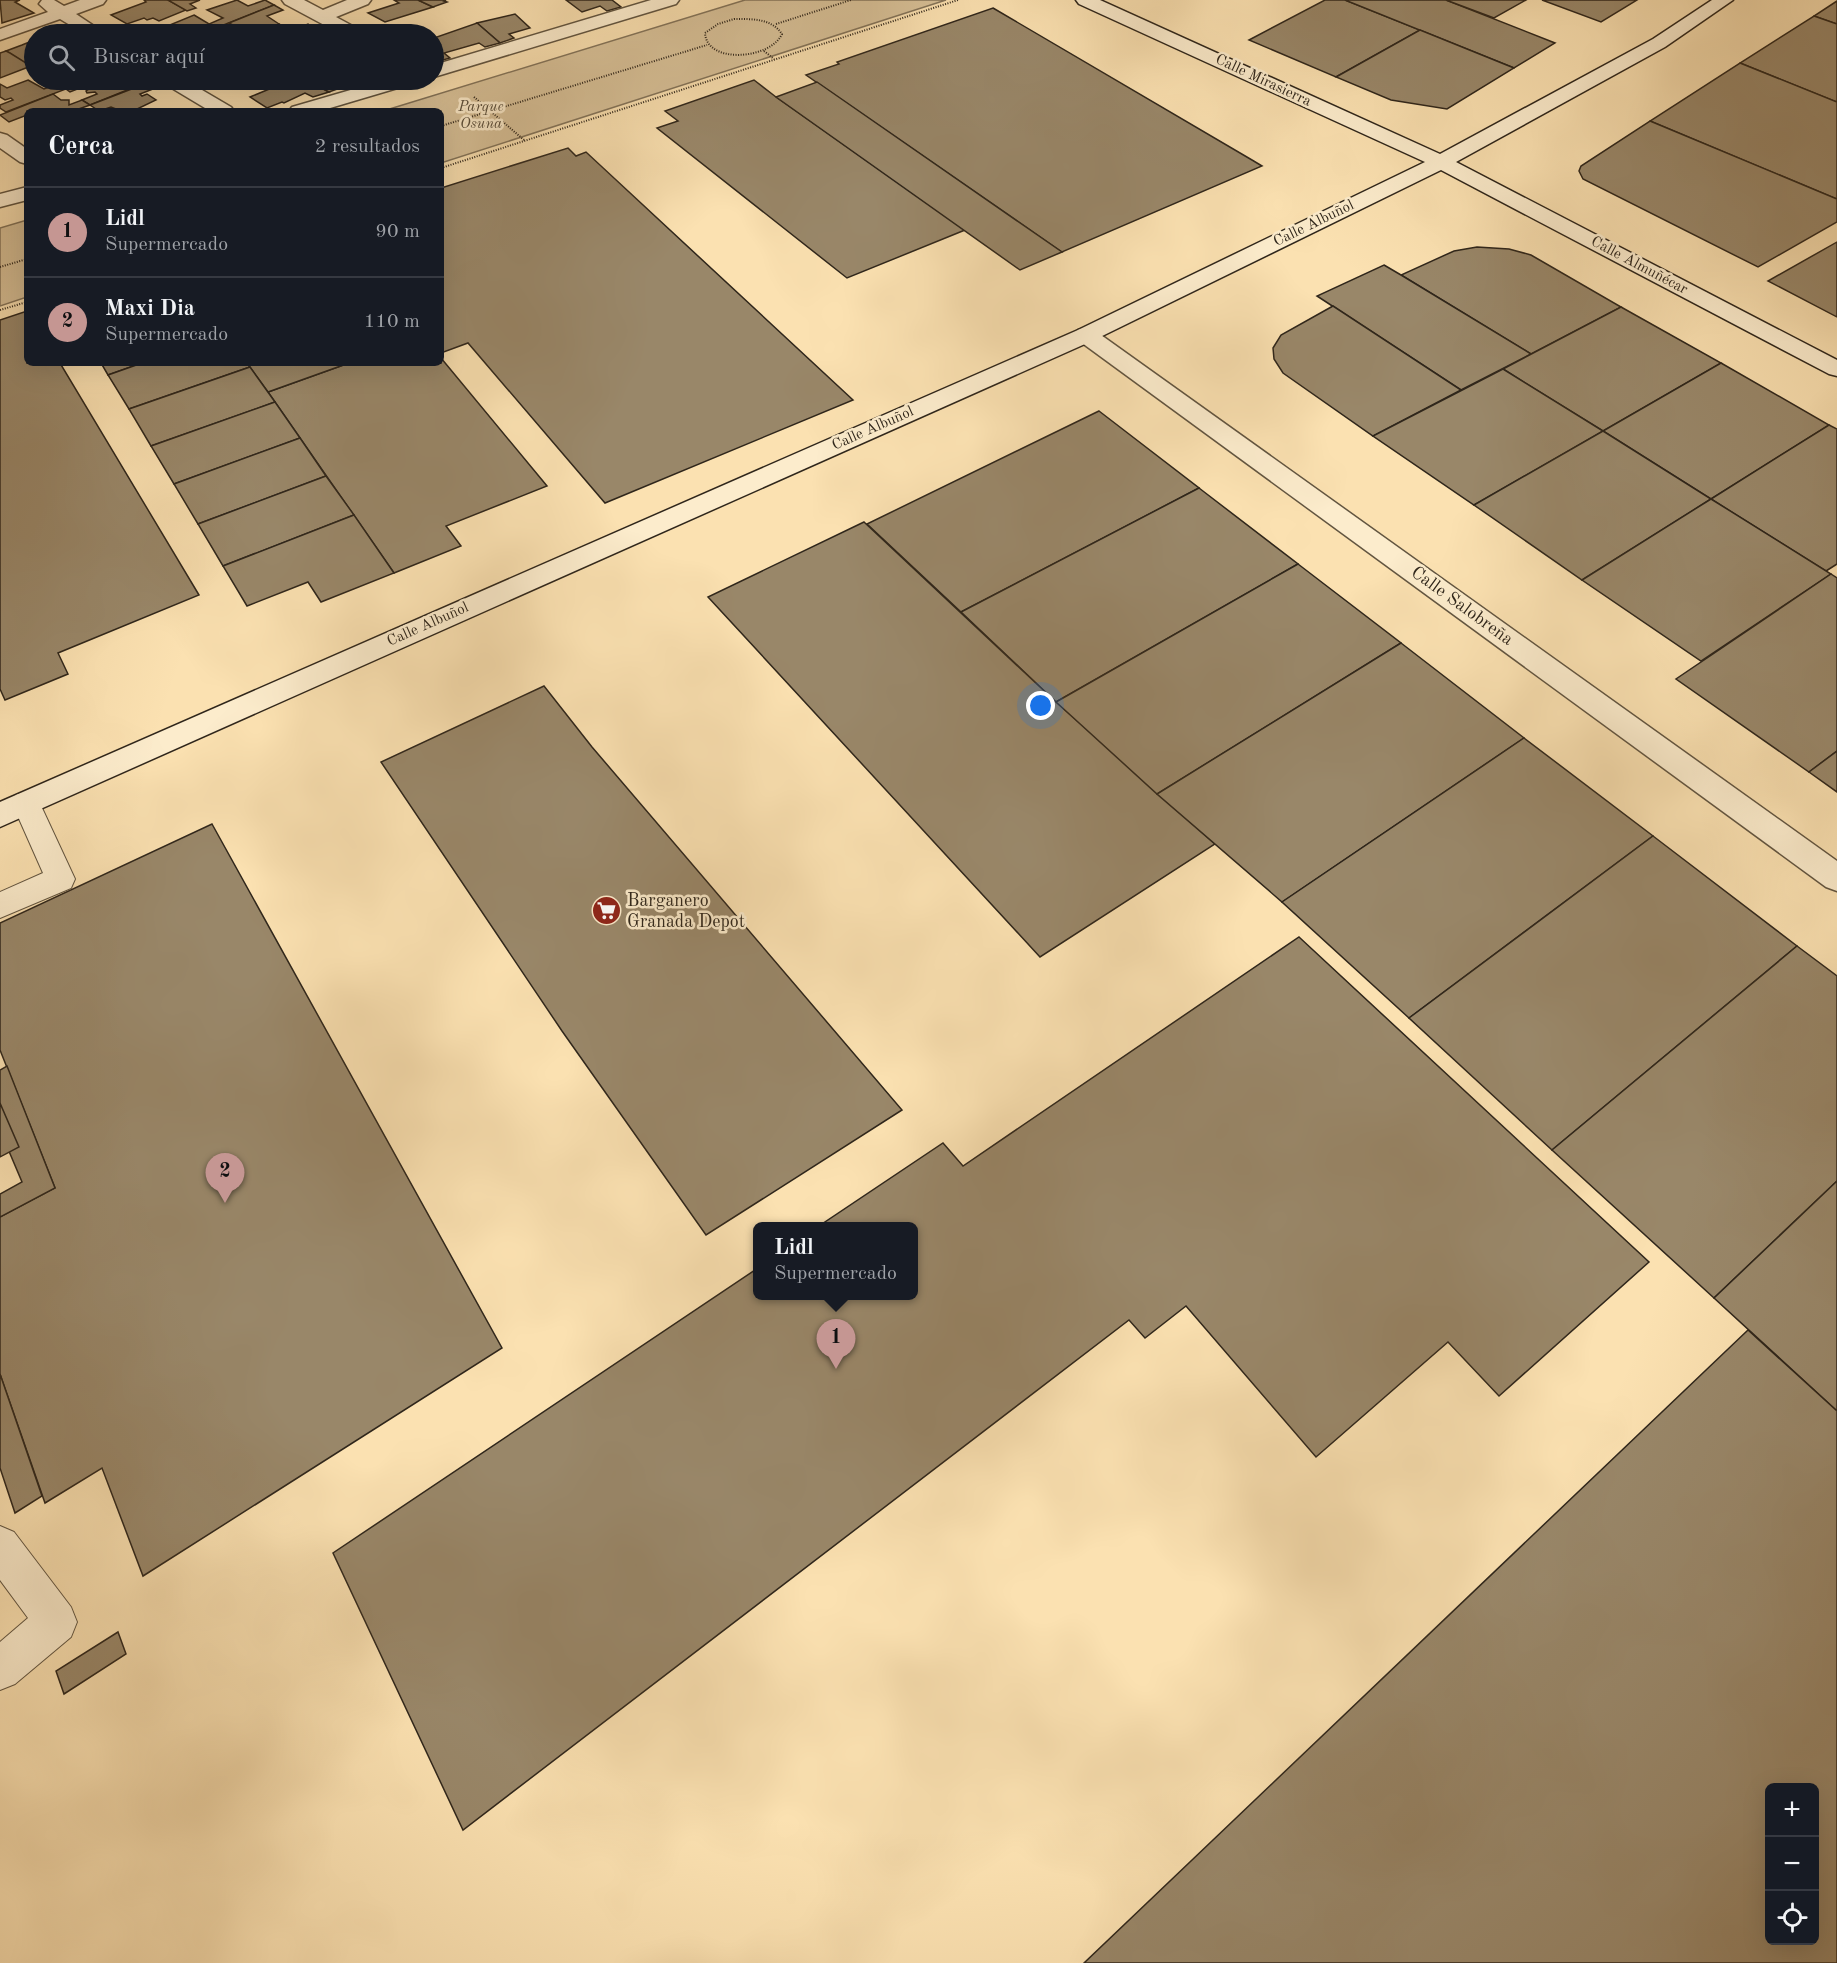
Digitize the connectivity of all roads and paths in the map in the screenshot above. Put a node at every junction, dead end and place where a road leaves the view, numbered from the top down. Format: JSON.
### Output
{"nodes":[{"id":1,"x":41,"y":0,"type":"edge"},
{"id":2,"x":97,"y":0,"type":"edge"},
{"id":3,"x":291,"y":0,"type":"edge"},
{"id":4,"x":363,"y":0,"type":"edge"},
{"id":5,"x":670,"y":0,"type":"edge"},
{"id":6,"x":851,"y":0,"type":"edge"},
{"id":7,"x":958,"y":0,"type":"edge"},
{"id":8,"x":1085,"y":0,"type":"edge"},
{"id":9,"x":1724,"y":0,"type":"edge"},
{"id":10,"x":61,"y":13,"type":"junction"},
{"id":11,"x":321,"y":17,"type":"junction"},
{"id":12,"x":30,"y":24,"type":"edge"},
{"id":13,"x":80,"y":24,"type":"edge"},
{"id":14,"x":335,"y":24,"type":"edge"},
{"id":15,"x":775,"y":24,"type":"junction"},
{"id":16,"x":24,"y":26,"type":"edge"},
{"id":17,"x":0,"y":35,"type":"edge"},
{"id":18,"x":707,"y":45,"type":"junction"},
{"id":19,"x":764,"y":51,"type":"junction"},
{"id":20,"x":774,"y":59,"type":"junction"},
{"id":21,"x":444,"y":67,"type":"edge"},
{"id":22,"x":444,"y":74,"type":"edge"},
{"id":23,"x":188,"y":90,"type":"edge"},
{"id":24,"x":371,"y":90,"type":"edge"},
{"id":25,"x":219,"y":108,"type":"edge"},
{"id":26,"x":309,"y":108,"type":"edge"},
{"id":27,"x":490,"y":111,"type":"junction"},
{"id":28,"x":444,"y":125,"type":"edge"},
{"id":29,"x":0,"y":139,"type":"edge"},
{"id":30,"x":524,"y":141,"type":"junction"},
{"id":31,"x":24,"y":156,"type":"edge"},
{"id":32,"x":1442,"y":162,"type":"junction"},
{"id":33,"x":444,"y":167,"type":"edge"},
{"id":34,"x":24,"y":194,"type":"edge"},
{"id":35,"x":0,"y":201,"type":"edge"},
{"id":36,"x":24,"y":260,"type":"edge"},
{"id":37,"x":0,"y":267,"type":"edge"},
{"id":38,"x":24,"y":303,"type":"edge"},
{"id":39,"x":0,"y":310,"type":"edge"},
{"id":40,"x":1086,"y":335,"type":"junction"},
{"id":41,"x":1837,"y":369,"type":"edge"},
{"id":42,"x":13,"y":809,"type":"edge"},
{"id":43,"x":1837,"y":878,"type":"edge"},
{"id":44,"x":0,"y":906,"type":"edge"},
{"id":45,"x":0,"y":1546,"type":"edge"},
{"id":46,"x":0,"y":1669,"type":"edge"}],
"edges":[{"from":1,"to":10,"type":"street"},
{"from":2,"to":10,"type":"street"},
{"from":3,"to":11,"type":"street"},
{"from":4,"to":11,"type":"street"},
{"from":5,"to":21,"type":"street"},
{"from":6,"to":15,"type":"path"},
{"from":7,"to":20,"type":"path"},
{"from":8,"to":32,"type":"street","name":"Calle Mirasierra"},
{"from":9,"to":32,"type":"street","name":"Calle Albuñol"},
{"from":10,"to":12,"type":"street"},
{"from":10,"to":13,"type":"street"},
{"from":11,"to":14,"type":"street"},
{"from":15,"to":18,"type":"path"},
{"from":15,"to":19,"type":"path"},
{"from":16,"to":17,"type":"street"},
{"from":18,"to":19,"type":"path"},
{"from":18,"to":27,"type":"path"},
{"from":19,"to":20,"type":"path"},
{"from":20,"to":30,"type":"path"},
{"from":22,"to":27,"type":"path"},
{"from":23,"to":25,"type":"street"},
{"from":24,"to":26,"type":"street"},
{"from":27,"to":28,"type":"path"},
{"from":27,"to":30,"type":"path"},
{"from":29,"to":31,"type":"street"},
{"from":30,"to":33,"type":"path"},
{"from":32,"to":40,"type":"street","name":"Calle Albuñol"},
{"from":32,"to":41,"type":"street","name":"Calle Almuñécar"},
{"from":34,"to":35,"type":"street"},
{"from":36,"to":37,"type":"path"},
{"from":38,"to":39,"type":"path"},
{"from":40,"to":42,"type":"street","name":"Calle Albuñol"},
{"from":40,"to":43,"type":"street","name":"Calle Salobreña"},
{"from":42,"to":44,"type":"lane"},
{"from":45,"to":46,"type":"lane"}]}
